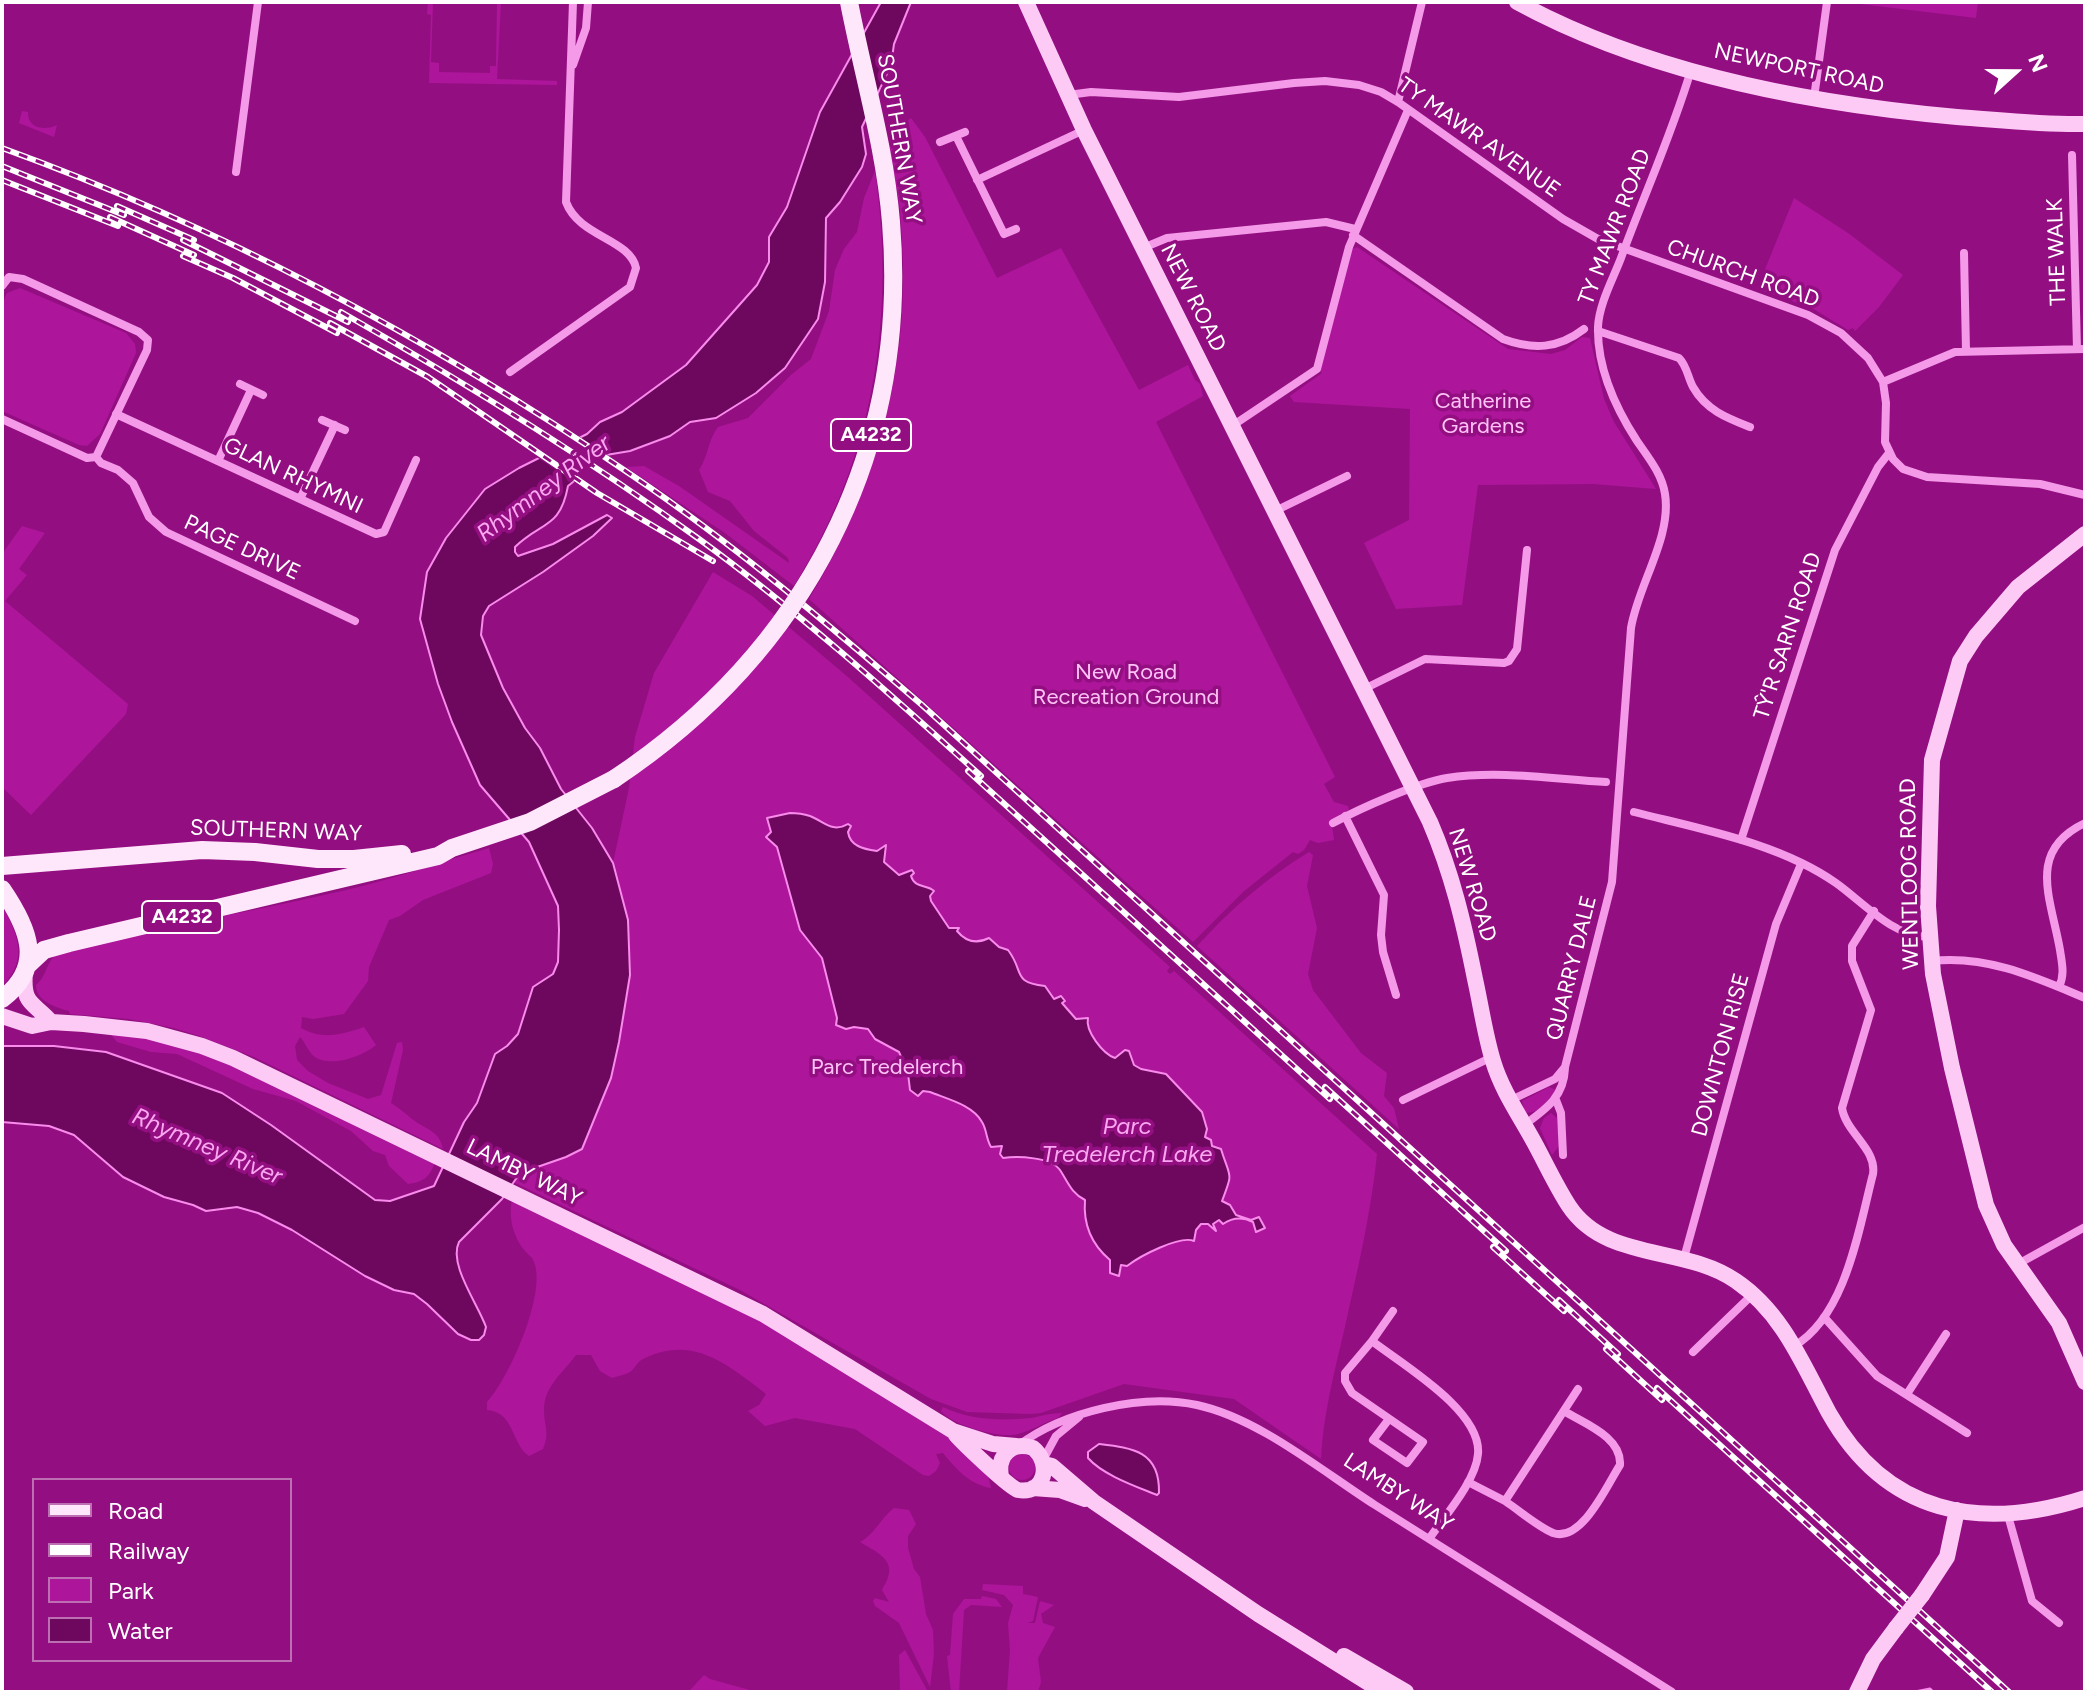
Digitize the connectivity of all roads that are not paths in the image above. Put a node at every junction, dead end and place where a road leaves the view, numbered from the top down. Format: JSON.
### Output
{"nodes":[{"id":1,"x":258,"y":2,"type":"edge"},
{"id":2,"x":573,"y":2,"type":"edge"},
{"id":3,"x":588,"y":2,"type":"edge"},
{"id":4,"x":849,"y":2,"type":"edge"},
{"id":5,"x":1026,"y":2,"type":"edge"},
{"id":6,"x":1422,"y":2,"type":"edge"},
{"id":7,"x":1517,"y":2,"type":"edge"},
{"id":8,"x":1827,"y":2,"type":"edge"},
{"id":9,"x":1691,"y":69,"type":"junction"},
{"id":10,"x":569,"y":78,"type":"junction"},
{"id":11,"x":1068,"y":95,"type":"junction"},
{"id":12,"x":1814,"y":98,"type":"junction"},
{"id":13,"x":1398,"y":102,"type":"junction"},
{"id":14,"x":1408,"y":110,"type":"junction"},
{"id":15,"x":2085,"y":124,"type":"edge"},
{"id":16,"x":1084,"y":130,"type":"junction"},
{"id":17,"x":940,"y":142,"type":"dead end"},
{"id":18,"x":2072,"y":155,"type":"dead end"},
{"id":19,"x":236,"y":172,"type":"dead end"},
{"id":20,"x":977,"y":180,"type":"junction"},
{"id":21,"x":1016,"y":229,"type":"dead end"},
{"id":22,"x":1354,"y":232,"type":"junction"},
{"id":23,"x":1143,"y":248,"type":"junction"},
{"id":24,"x":1624,"y":250,"type":"junction"},
{"id":25,"x":1964,"y":253,"type":"dead end"},
{"id":26,"x":2,"y":286,"type":"edge"},
{"id":27,"x":1584,"y":329,"type":"dead end"},
{"id":28,"x":1598,"y":331,"type":"junction"},
{"id":29,"x":2081,"y":349,"type":"edge"},
{"id":30,"x":1966,"y":351,"type":"junction"},
{"id":31,"x":510,"y":372,"type":"dead end"},
{"id":32,"x":1883,"y":382,"type":"junction"},
{"id":33,"x":240,"y":384,"type":"dead end"},
{"id":34,"x":251,"y":390,"type":"junction"},
{"id":35,"x":263,"y":395,"type":"dead end"},
{"id":36,"x":116,"y":414,"type":"junction"},
{"id":37,"x":2,"y":419,"type":"edge"},
{"id":38,"x":322,"y":420,"type":"dead end"},
{"id":39,"x":335,"y":425,"type":"junction"},
{"id":40,"x":1232,"y":426,"type":"junction"},
{"id":41,"x":1750,"y":427,"type":"dead end"},
{"id":42,"x":345,"y":430,"type":"dead end"},
{"id":43,"x":1889,"y":453,"type":"junction"},
{"id":44,"x":96,"y":457,"type":"junction"},
{"id":45,"x":416,"y":460,"type":"dead end"},
{"id":46,"x":218,"y":461,"type":"junction"},
{"id":47,"x":1347,"y":476,"type":"dead end"},
{"id":48,"x":2085,"y":495,"type":"edge"},
{"id":49,"x":300,"y":499,"type":"junction"},
{"id":50,"x":1275,"y":511,"type":"junction"},
{"id":51,"x":2085,"y":534,"type":"edge"},
{"id":52,"x":1527,"y":550,"type":"dead end"},
{"id":53,"x":355,"y":621,"type":"dead end"},
{"id":54,"x":1364,"y":689,"type":"junction"},
{"id":55,"x":1606,"y":782,"type":"dead end"},
{"id":56,"x":1414,"y":788,"type":"junction"},
{"id":57,"x":1617,"y":812,"type":"joint"},
{"id":58,"x":1634,"y":812,"type":"dead end"},
{"id":59,"x":1345,"y":816,"type":"junction"},
{"id":60,"x":1333,"y":823,"type":"dead end"},
{"id":61,"x":2085,"y":823,"type":"edge"},
{"id":62,"x":1741,"y":840,"type":"junction"},
{"id":63,"x":452,"y":848,"type":"junction"},
{"id":64,"x":1801,"y":864,"type":"junction"},
{"id":65,"x":2,"y":866,"type":"edge"},
{"id":66,"x":2,"y":889,"type":"edge"},
{"id":67,"x":1874,"y":911,"type":"junction"},
{"id":68,"x":1929,"y":937,"type":"junction"},
{"id":69,"x":1931,"y":961,"type":"junction"},
{"id":70,"x":26,"y":969,"type":"junction"},
{"id":71,"x":2059,"y":987,"type":"junction"},
{"id":72,"x":1396,"y":995,"type":"dead end"},
{"id":73,"x":2085,"y":998,"type":"edge"},
{"id":74,"x":2,"y":999,"type":"edge"},
{"id":75,"x":2,"y":1016,"type":"edge"},
{"id":76,"x":51,"y":1022,"type":"junction"},
{"id":77,"x":1492,"y":1057,"type":"junction"},
{"id":78,"x":1565,"y":1067,"type":"junction"},
{"id":79,"x":1403,"y":1100,"type":"dead end"},
{"id":80,"x":1511,"y":1100,"type":"junction"},
{"id":81,"x":1556,"y":1100,"type":"junction"},
{"id":82,"x":1524,"y":1125,"type":"junction"},
{"id":83,"x":1563,"y":1155,"type":"dead end"},
{"id":84,"x":2085,"y":1227,"type":"edge"},
{"id":85,"x":1684,"y":1258,"type":"junction"},
{"id":86,"x":2018,"y":1264,"type":"junction"},
{"id":87,"x":1753,"y":1294,"type":"junction"},
{"id":88,"x":1393,"y":1311,"type":"dead end"},
{"id":89,"x":1824,"y":1317,"type":"junction"},
{"id":90,"x":1946,"y":1334,"type":"dead end"},
{"id":91,"x":1372,"y":1341,"type":"junction"},
{"id":92,"x":1794,"y":1346,"type":"junction"},
{"id":93,"x":1693,"y":1352,"type":"dead end"},
{"id":94,"x":2085,"y":1382,"type":"edge"},
{"id":95,"x":1578,"y":1389,"type":"dead end"},
{"id":96,"x":1907,"y":1394,"type":"junction"},
{"id":97,"x":1564,"y":1411,"type":"junction"},
{"id":98,"x":1079,"y":1417,"type":"junction"},
{"id":99,"x":1389,"y":1419,"type":"junction"},
{"id":100,"x":953,"y":1431,"type":"junction"},
{"id":101,"x":1967,"y":1433,"type":"dead end"},
{"id":102,"x":1017,"y":1446,"type":"junction"},
{"id":103,"x":1044,"y":1462,"type":"junction"},
{"id":104,"x":1001,"y":1476,"type":"junction"},
{"id":105,"x":1468,"y":1482,"type":"junction"},
{"id":106,"x":1033,"y":1488,"type":"junction"},
{"id":107,"x":2085,"y":1497,"type":"edge"},
{"id":108,"x":1505,"y":1501,"type":"junction"},
{"id":109,"x":1094,"y":1502,"type":"junction"},
{"id":110,"x":1957,"y":1510,"type":"junction"},
{"id":111,"x":2007,"y":1512,"type":"junction"},
{"id":112,"x":1429,"y":1539,"type":"junction"},
{"id":113,"x":1231,"y":1593,"type":"junction"},
{"id":114,"x":2059,"y":1623,"type":"dead end"},
{"id":115,"x":1383,"y":1692,"type":"edge"},
{"id":116,"x":1406,"y":1692,"type":"edge"},
{"id":117,"x":1672,"y":1692,"type":"edge"},
{"id":118,"x":1857,"y":1692,"type":"edge"}],
"edges":[{"from":1,"to":19,"type":"street"},
{"from":2,"to":10,"type":"street"},
{"from":3,"to":10,"type":"street"},
{"from":4,"to":63,"type":"main road","name":"SOUTHERN WAY","number":"A4232","bridge":true},
{"from":5,"to":11,"type":"street","name":"NEW ROAD"},
{"from":6,"to":13,"type":"street"},
{"from":7,"to":9,"type":"street","name":"NEWPORT ROAD"},
{"from":8,"to":12,"type":"street"},
{"from":9,"to":12,"type":"street","name":"NEWPORT ROAD"},
{"from":9,"to":24,"type":"street","name":"TY MAWR ROAD"},
{"from":10,"to":31,"type":"street"},
{"from":11,"to":13,"type":"street","name":"TY MAWR AVENUE"},
{"from":11,"to":16,"type":"street","name":"NEW ROAD"},
{"from":12,"to":15,"type":"street","name":"NEWPORT ROAD"},
{"from":13,"to":14,"type":"street","name":"TY MAWR AVENUE"},
{"from":14,"to":22,"type":"street"},
{"from":14,"to":24,"type":"street","name":"TY MAWR AVENUE"},
{"from":16,"to":20,"type":"street"},
{"from":16,"to":23,"type":"street","name":"NEW ROAD"},
{"from":17,"to":20,"type":"street"},
{"from":18,"to":29,"type":"street","name":"THE WALK"},
{"from":20,"to":21,"type":"street"},
{"from":22,"to":23,"type":"street"},
{"from":22,"to":27,"type":"street"},
{"from":22,"to":40,"type":"street"},
{"from":23,"to":40,"type":"street","name":"NEW ROAD"},
{"from":24,"to":28,"type":"street","name":"TY MAWR ROAD"},
{"from":24,"to":32,"type":"street","name":"CHURCH ROAD"},
{"from":25,"to":30,"type":"street"},
{"from":26,"to":36,"type":"street"},
{"from":28,"to":41,"type":"street"},
{"from":28,"to":57,"type":"street","name":"TY MAWR ROAD"},
{"from":29,"to":30,"type":"street"},
{"from":30,"to":32,"type":"street"},
{"from":32,"to":43,"type":"street"},
{"from":33,"to":34,"type":"street"},
{"from":34,"to":35,"type":"street"},
{"from":34,"to":46,"type":"street"},
{"from":36,"to":44,"type":"street"},
{"from":36,"to":46,"type":"street","name":"GLAN RHYMNI"},
{"from":37,"to":44,"type":"street","name":"PAGE DRIVE"},
{"from":38,"to":39,"type":"street"},
{"from":39,"to":42,"type":"street"},
{"from":39,"to":49,"type":"street"},
{"from":40,"to":50,"type":"street","name":"NEW ROAD"},
{"from":43,"to":48,"type":"street"},
{"from":43,"to":62,"type":"street","name":"TŶ'R SARN ROAD"},
{"from":44,"to":53,"type":"street","name":"PAGE DRIVE"},
{"from":45,"to":49,"type":"street","name":"GLAN RHYMNI"},
{"from":46,"to":49,"type":"street","name":"GLAN RHYMNI"},
{"from":47,"to":50,"type":"street"},
{"from":50,"to":54,"type":"street","name":"NEW ROAD"},
{"from":51,"to":68,"type":"street","name":"WENTLOOG ROAD"},
{"from":52,"to":54,"type":"street"},
{"from":54,"to":56,"type":"street","name":"NEW ROAD"},
{"from":55,"to":56,"type":"street"},
{"from":56,"to":59,"type":"street"},
{"from":56,"to":77,"type":"street","name":"NEW ROAD"},
{"from":57,"to":78,"type":"street","name":"QUARRY DALE"},
{"from":58,"to":62,"type":"street"},
{"from":59,"to":60,"type":"street"},
{"from":59,"to":72,"type":"street"},
{"from":61,"to":71,"type":"street"},
{"from":62,"to":64,"type":"street"},
{"from":63,"to":65,"type":"main road","name":"SOUTHERN WAY","number":"A4232"},
{"from":63,"to":70,"type":"main road","name":"SOUTHERN WAY","number":"A4232"},
{"from":64,"to":67,"type":"street"},
{"from":64,"to":85,"type":"street","name":"DOWNTON RISE"},
{"from":66,"to":70,"type":"main road"},
{"from":67,"to":68,"type":"street"},
{"from":67,"to":89,"type":"street"},
{"from":68,"to":69,"type":"street","name":"WENTLOOG ROAD"},
{"from":69,"to":71,"type":"street"},
{"from":69,"to":86,"type":"street","name":"WENTLOOG ROAD"},
{"from":70,"to":74,"type":"main road","name":"SOUTHERN WAY"},
{"from":70,"to":76,"type":"street"},
{"from":71,"to":73,"type":"street"},
{"from":75,"to":76,"type":"street","name":"LAMBY WAY"},
{"from":76,"to":100,"type":"street","name":"LAMBY WAY"},
{"from":77,"to":79,"type":"street"},
{"from":77,"to":80,"type":"street","name":"NEW ROAD"},
{"from":78,"to":80,"type":"street","name":"QUARRY DALE"},
{"from":78,"to":81,"type":"street"},
{"from":80,"to":82,"type":"street","name":"NEW ROAD"},
{"from":81,"to":82,"type":"street"},
{"from":81,"to":83,"type":"street"},
{"from":82,"to":85,"type":"street","name":"NEW ROAD"},
{"from":84,"to":86,"type":"street"},
{"from":85,"to":87,"type":"street","name":"NEW ROAD"},
{"from":86,"to":94,"type":"street","name":"WENTLOOG ROAD"},
{"from":87,"to":92,"type":"street","name":"NEW ROAD"},
{"from":87,"to":93,"type":"street"},
{"from":88,"to":91,"type":"street"},
{"from":89,"to":92,"type":"street"},
{"from":89,"to":96,"type":"street"},
{"from":90,"to":96,"type":"street"},
{"from":91,"to":99,"type":"street"},
{"from":91,"to":105,"type":"street"},
{"from":92,"to":110,"type":"street","name":"NEW ROAD"},
{"from":95,"to":97,"type":"street"},
{"from":96,"to":101,"type":"street"},
{"from":97,"to":108,"type":"street"},
{"from":97,"to":108,"type":"street"},
{"from":98,"to":102,"type":"street","name":"LAMBY WAY"},
{"from":98,"to":103,"type":"street"},
{"from":98,"to":112,"type":"street","name":"LAMBY WAY"},
{"from":99,"to":99,"type":"street"},
{"from":100,"to":102,"type":"street","name":"LAMBY WAY"},
{"from":100,"to":104,"type":"street","name":"LAMBY WAY"},
{"from":102,"to":103,"type":"street"},
{"from":102,"to":104,"type":"street"},
{"from":103,"to":106,"type":"street"},
{"from":103,"to":109,"type":"street"},
{"from":104,"to":106,"type":"street"},
{"from":105,"to":108,"type":"street"},
{"from":105,"to":112,"type":"street"},
{"from":106,"to":109,"type":"street"},
{"from":107,"to":111,"type":"street","name":"NEW ROAD"},
{"from":109,"to":113,"type":"street"},
{"from":110,"to":111,"type":"street","name":"NEW ROAD"},
{"from":110,"to":118,"type":"street","bridge":true},
{"from":111,"to":114,"type":"street"},
{"from":112,"to":117,"type":"street","name":"LAMBY WAY"},
{"from":113,"to":115,"type":"street"},
{"from":113,"to":116,"type":"street"}]}
